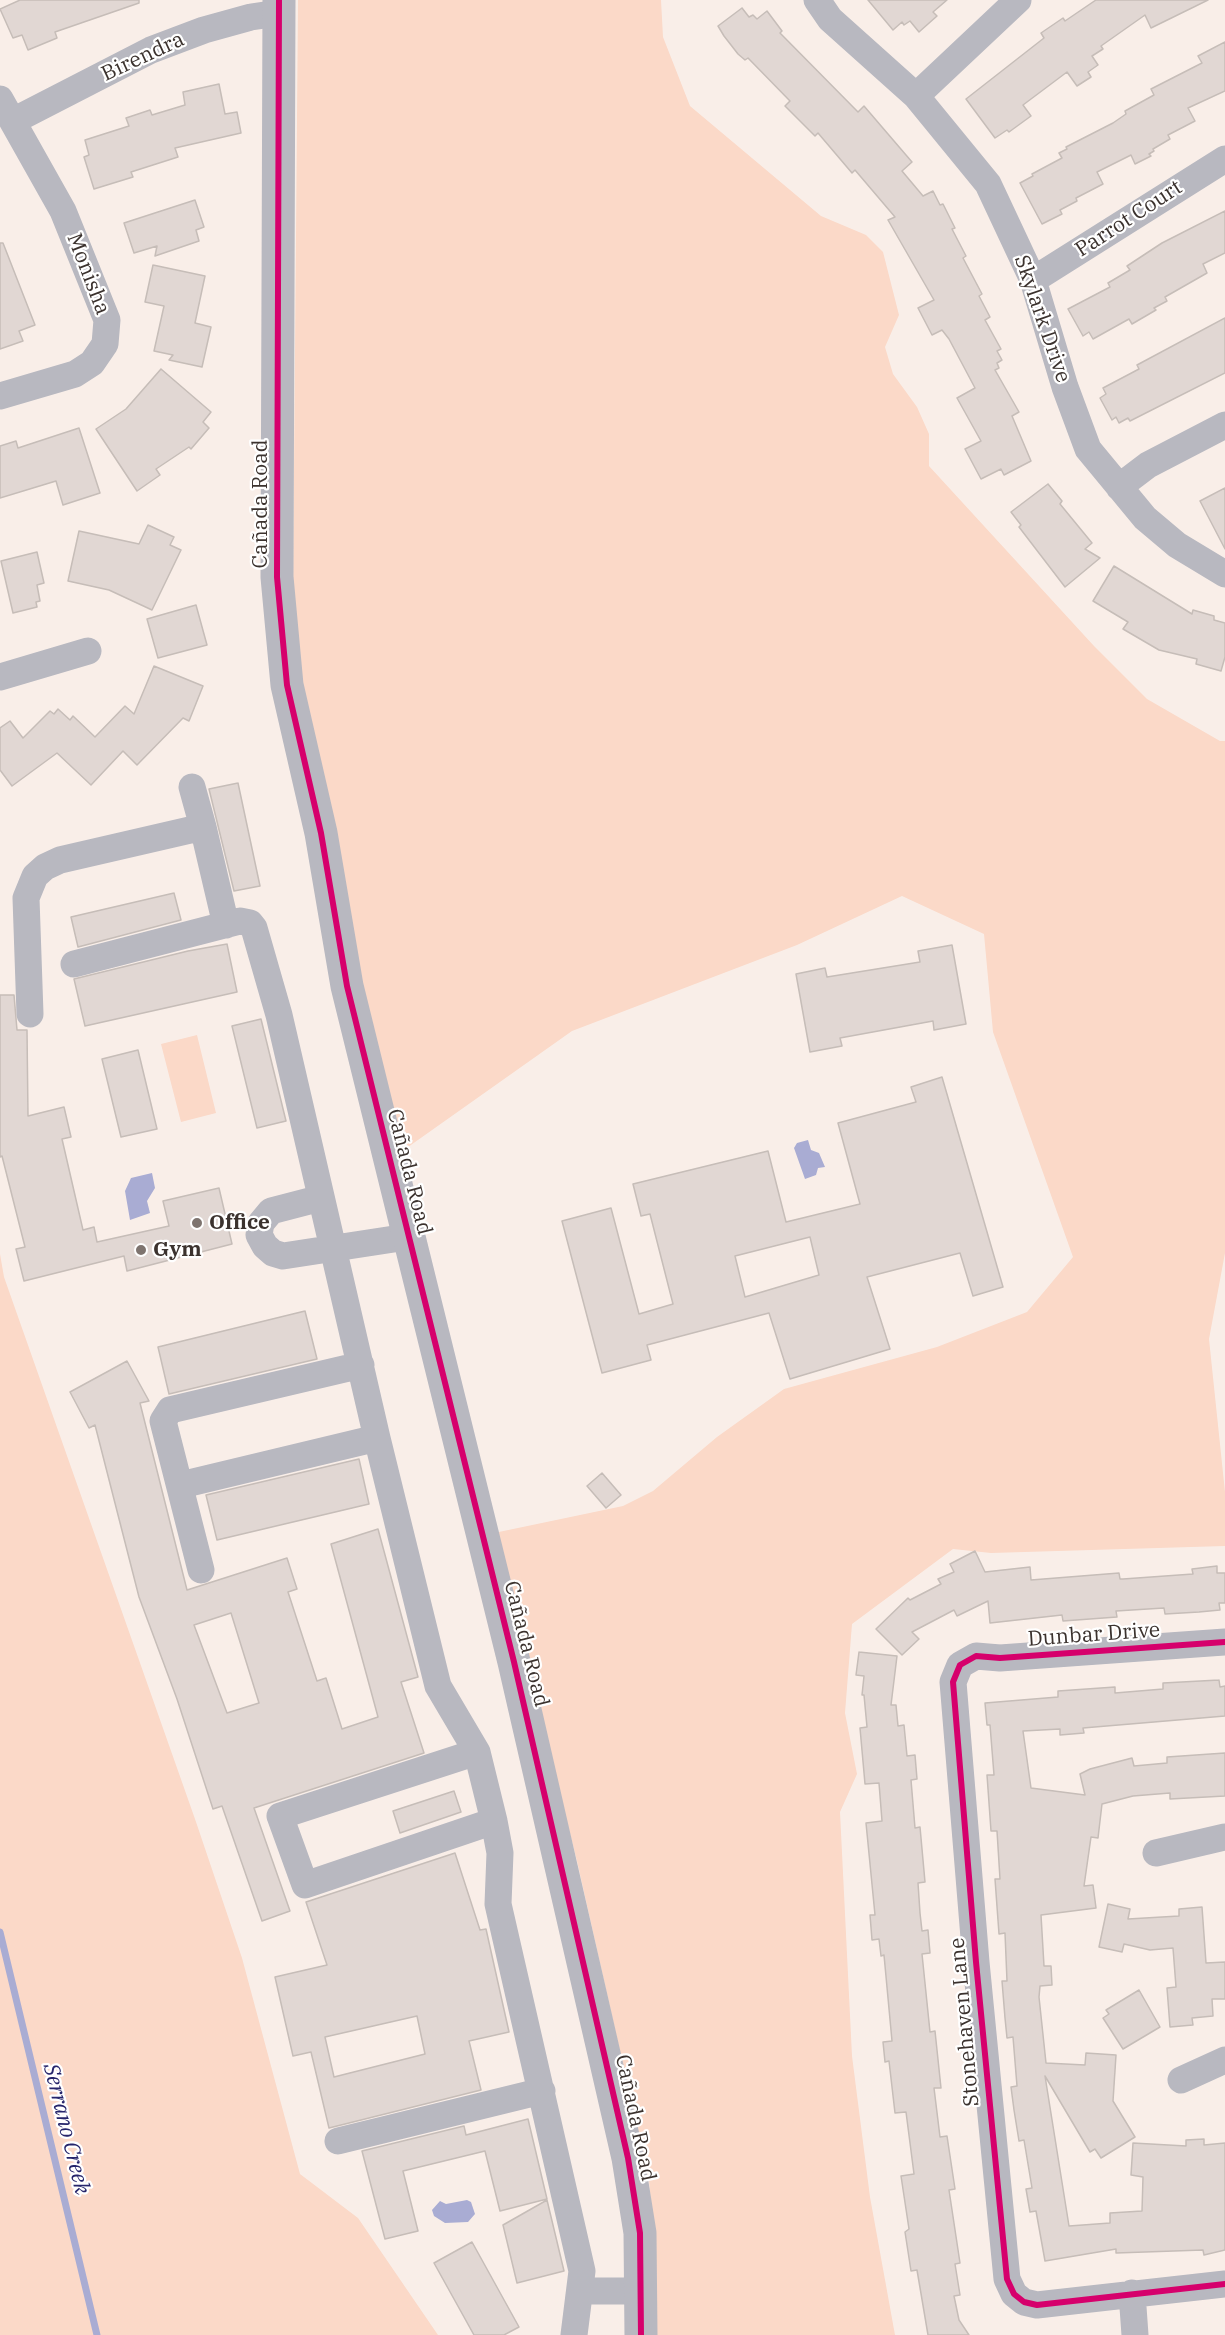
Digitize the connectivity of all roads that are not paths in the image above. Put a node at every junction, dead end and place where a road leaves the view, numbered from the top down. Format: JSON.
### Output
{"nodes":[{"id":1,"x":817,"y":0,"type":"edge"},
{"id":2,"x":1018,"y":0,"type":"edge"},
{"id":3,"x":279,"y":7,"type":"edge"},
{"id":4,"x":916,"y":96,"type":"junction"},
{"id":5,"x":7,"y":110,"type":"edge"},
{"id":6,"x":1225,"y":159,"type":"edge"},
{"id":7,"x":1033,"y":280,"type":"junction"},
{"id":8,"x":0,"y":396,"type":"edge"},
{"id":9,"x":1225,"y":425,"type":"edge"},
{"id":10,"x":1119,"y":487,"type":"junction"},
{"id":11,"x":1225,"y":574,"type":"edge"},
{"id":12,"x":88,"y":651,"type":"dead end"},
{"id":13,"x":0,"y":677,"type":"edge"},
{"id":14,"x":192,"y":787,"type":"dead end"},
{"id":15,"x":203,"y":827,"type":"junction"},
{"id":16,"x":226,"y":925,"type":"junction"},
{"id":17,"x":74,"y":964,"type":"dead end"},
{"id":18,"x":30,"y":1014,"type":"dead end"},
{"id":19,"x":321,"y":1198,"type":"junction"},
{"id":20,"x":407,"y":1237,"type":"junction"},
{"id":21,"x":333,"y":1249,"type":"junction"},
{"id":22,"x":361,"y":1365,"type":"junction"},
{"id":23,"x":377,"y":1438,"type":"junction"},
{"id":24,"x":181,"y":1485,"type":"junction"},
{"id":25,"x":201,"y":1570,"type":"dead end"},
{"id":26,"x":1225,"y":1642,"type":"edge"},
{"id":27,"x":967,"y":1659,"type":"joint"},
{"id":28,"x":477,"y":1752,"type":"junction"},
{"id":29,"x":494,"y":1821,"type":"junction"},
{"id":30,"x":1225,"y":1837,"type":"edge"},
{"id":31,"x":1156,"y":1853,"type":"dead end"},
{"id":32,"x":1225,"y":2060,"type":"edge"},
{"id":33,"x":1181,"y":2080,"type":"dead end"},
{"id":34,"x":542,"y":2091,"type":"junction"},
{"id":35,"x":338,"y":2141,"type":"dead end"},
{"id":36,"x":1225,"y":2284,"type":"edge"},
{"id":37,"x":582,"y":2290,"type":"junction"},
{"id":38,"x":642,"y":2291,"type":"junction"},
{"id":39,"x":1131,"y":2293,"type":"junction"},
{"id":40,"x":574,"y":2335,"type":"edge"},
{"id":41,"x":641,"y":2335,"type":"edge"},
{"id":42,"x":1135,"y":2335,"type":"edge"}],
"edges":[{"from":1,"to":4,"type":"street","name":"Skylark Drive"},
{"from":2,"to":4,"type":"street"},
{"from":3,"to":5,"type":"street","name":"Birendra"},
{"from":3,"to":20,"type":"street","name":"Cañada Road"},
{"from":4,"to":7,"type":"street","name":"Skylark Drive"},
{"from":5,"to":8,"type":"street","name":"Monisha"},
{"from":6,"to":7,"type":"street","name":"Parrot Court"},
{"from":7,"to":10,"type":"street","name":"Skylark Drive"},
{"from":9,"to":10,"type":"street"},
{"from":10,"to":11,"type":"street","name":"Skylark Drive"},
{"from":12,"to":13,"type":"street"},
{"from":14,"to":15,"type":"street"},
{"from":15,"to":16,"type":"street"},
{"from":15,"to":18,"type":"street"},
{"from":16,"to":17,"type":"street"},
{"from":16,"to":19,"type":"street"},
{"from":19,"to":21,"type":"street"},
{"from":19,"to":21,"type":"street"},
{"from":20,"to":21,"type":"street"},
{"from":20,"to":38,"type":"street","name":"Cañada Road"},
{"from":21,"to":22,"type":"street"},
{"from":22,"to":23,"type":"street"},
{"from":22,"to":24,"type":"street"},
{"from":23,"to":24,"type":"street"},
{"from":23,"to":28,"type":"street"},
{"from":24,"to":25,"type":"street"},
{"from":26,"to":27,"type":"street","name":"Dunbar Drive"},
{"from":27,"to":39,"type":"street","name":"Stonehaven Lane"},
{"from":28,"to":29,"type":"street"},
{"from":28,"to":29,"type":"street"},
{"from":29,"to":34,"type":"street"},
{"from":30,"to":31,"type":"street"},
{"from":32,"to":33,"type":"street"},
{"from":34,"to":35,"type":"street"},
{"from":34,"to":37,"type":"street"},
{"from":36,"to":39,"type":"street","name":"Stonehaven Lane"},
{"from":37,"to":38,"type":"street"},
{"from":37,"to":40,"type":"street"},
{"from":38,"to":41,"type":"street","name":"Cañada Road"},
{"from":39,"to":42,"type":"street"}]}
